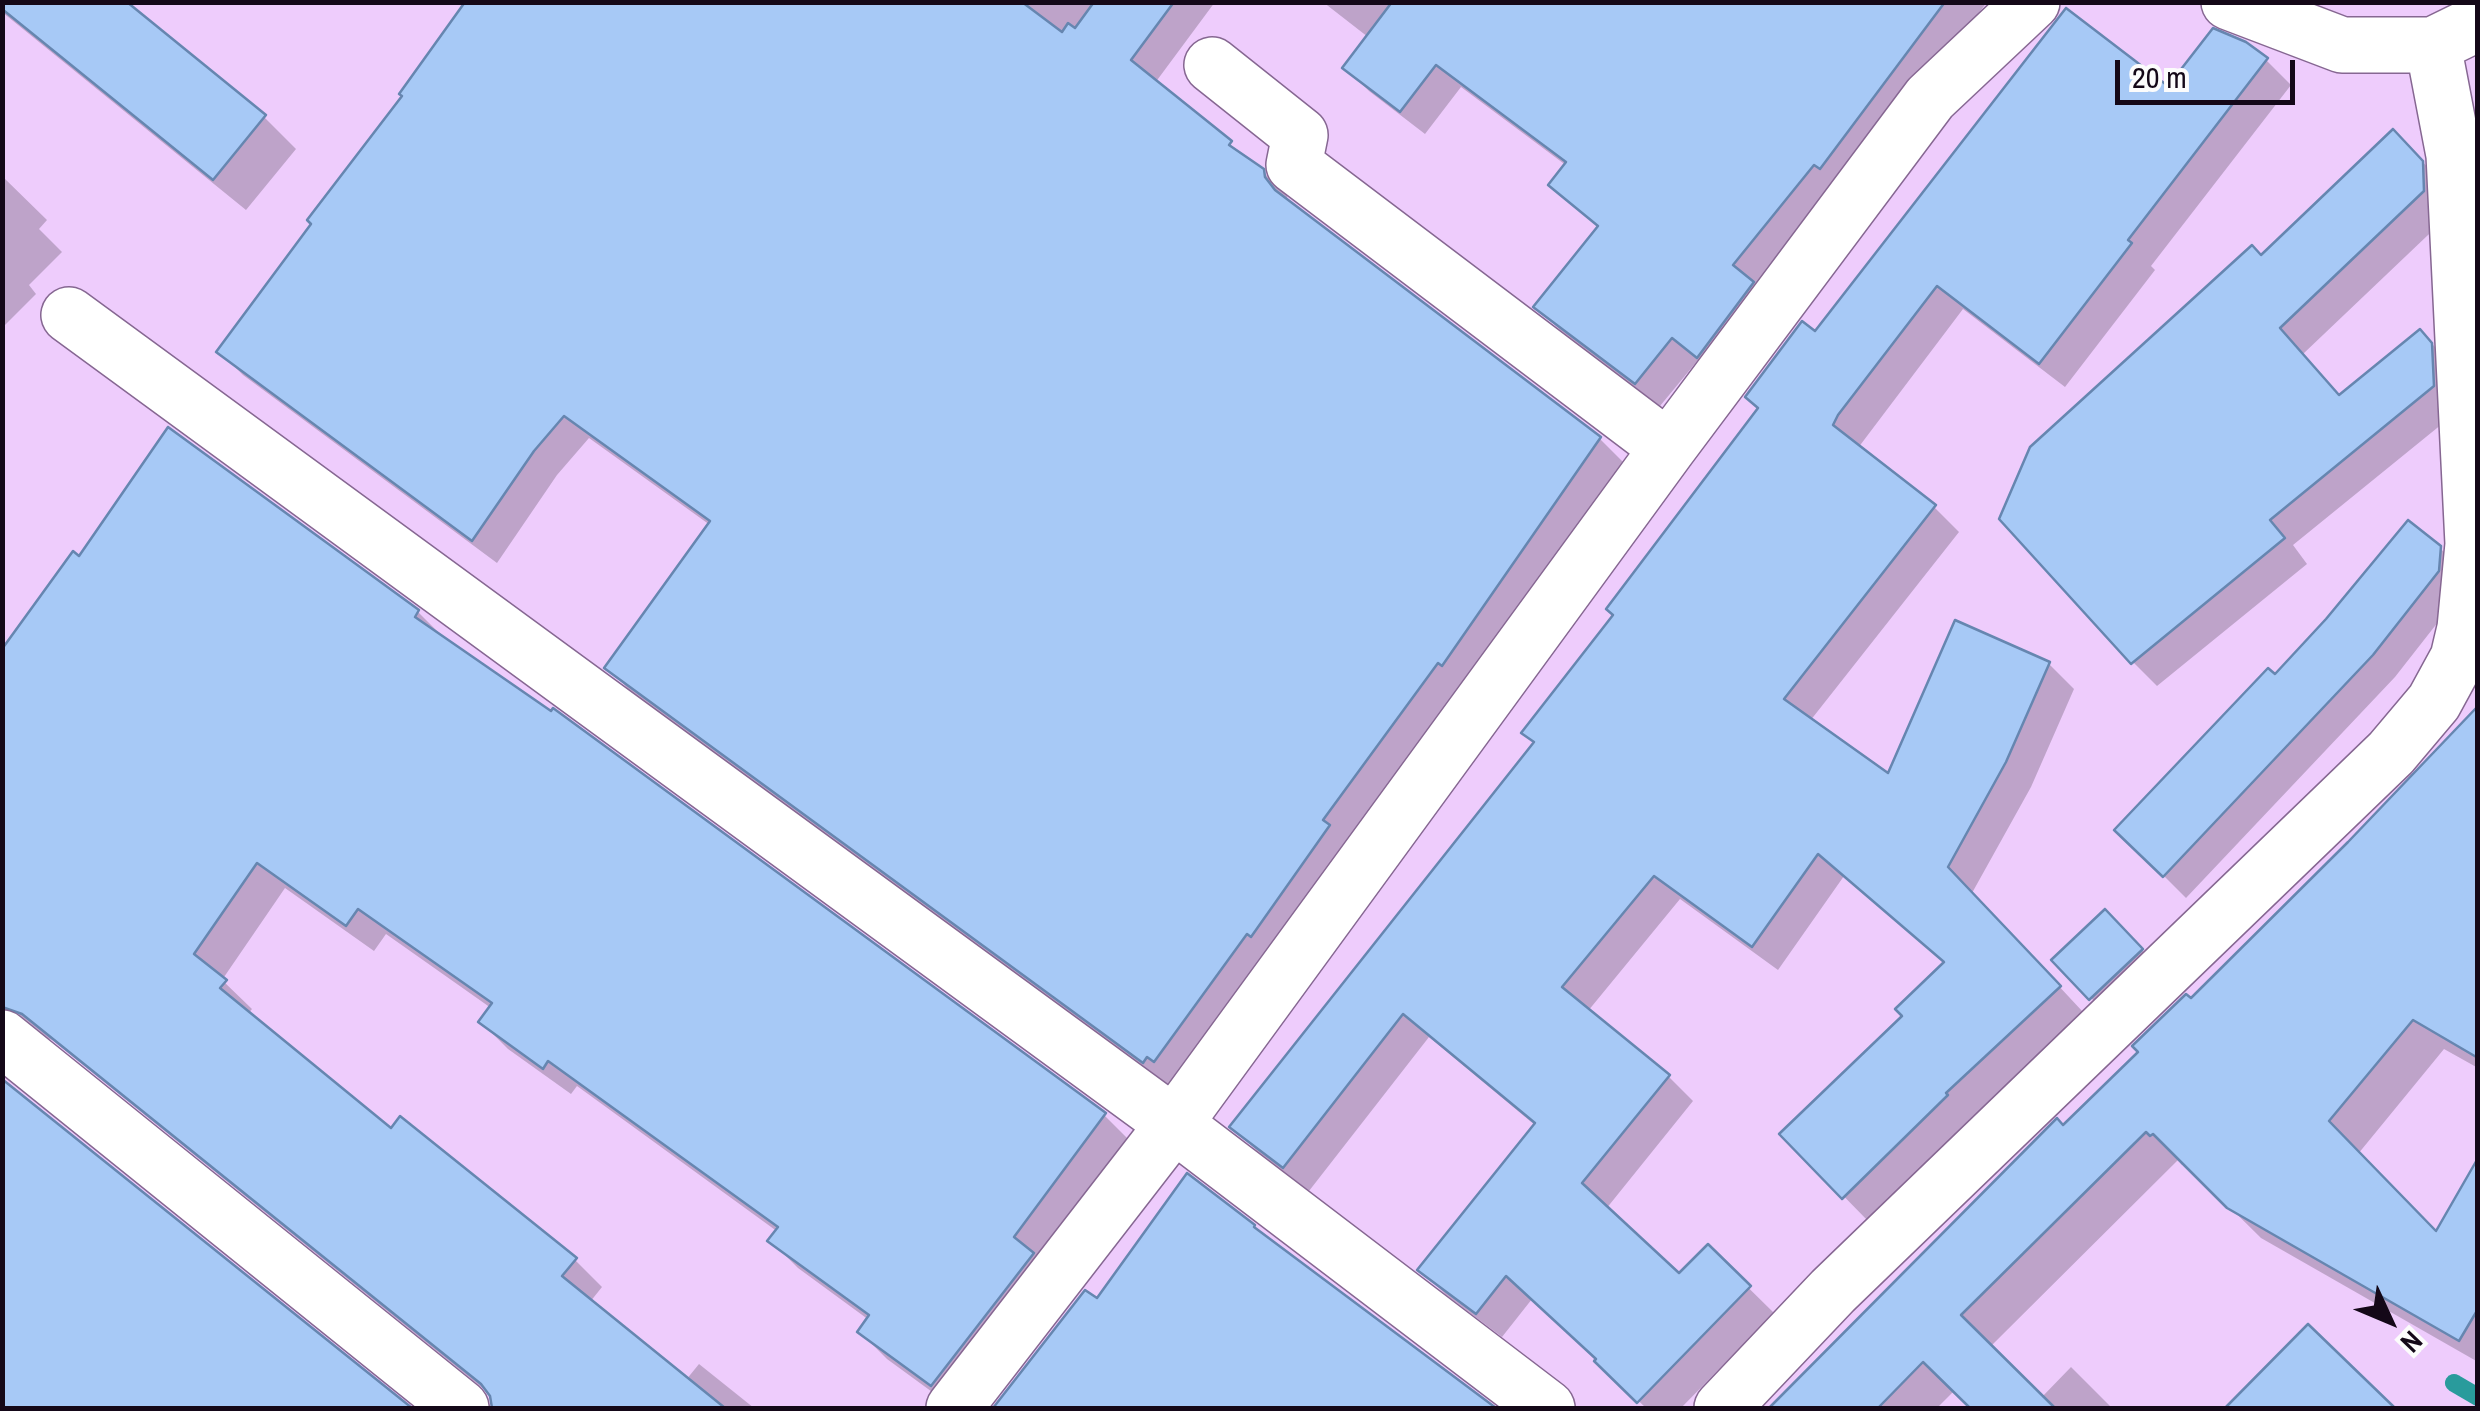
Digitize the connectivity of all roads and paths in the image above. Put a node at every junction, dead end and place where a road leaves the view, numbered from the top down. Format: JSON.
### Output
{"nodes":[{"id":1,"x":2032,"y":2,"type":"edge"},
{"id":2,"x":2230,"y":2,"type":"edge"},
{"id":3,"x":2455,"y":34,"type":"edge"},
{"id":4,"x":1212,"y":65,"type":"dead end"},
{"id":5,"x":69,"y":315,"type":"dead end"},
{"id":6,"x":1668,"y":448,"type":"junction"},
{"id":7,"x":2468,"y":665,"type":"edge"},
{"id":8,"x":2,"y":1038,"type":"edge"},
{"id":9,"x":1174,"y":1124,"type":"junction"},
{"id":10,"x":461,"y":1408,"type":"edge"},
{"id":11,"x":954,"y":1408,"type":"edge"},
{"id":12,"x":1547,"y":1408,"type":"edge"},
{"id":13,"x":1722,"y":1408,"type":"edge"}],
"edges":[{"from":1,"to":6,"type":"street"},
{"from":2,"to":3,"type":"street"},
{"from":3,"to":7,"type":"street"},
{"from":4,"to":6,"type":"street"},
{"from":5,"to":9,"type":"street"},
{"from":6,"to":9,"type":"street"},
{"from":7,"to":13,"type":"street"},
{"from":8,"to":10,"type":"street"},
{"from":9,"to":11,"type":"street"},
{"from":9,"to":12,"type":"street"}]}
